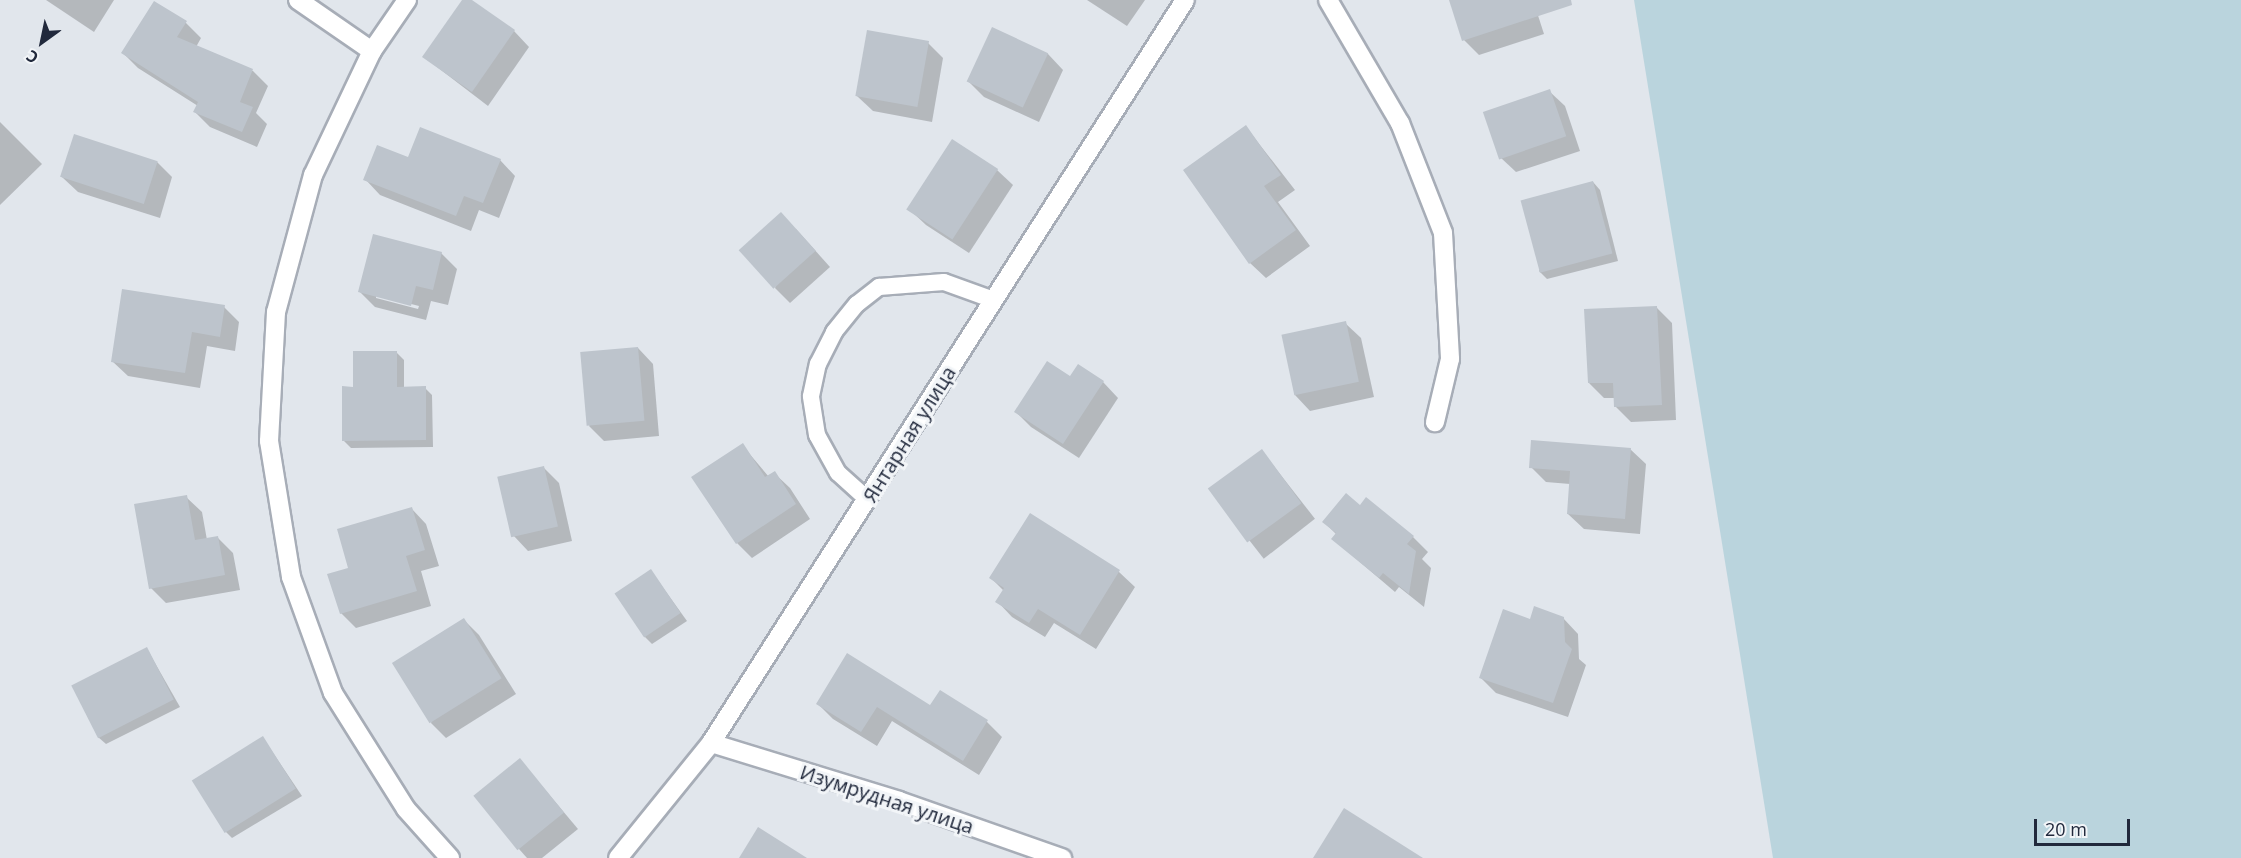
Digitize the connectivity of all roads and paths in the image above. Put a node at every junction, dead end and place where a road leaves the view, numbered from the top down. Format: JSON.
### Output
{"nodes":[{"id":1,"x":298,"y":0,"type":"edge"},
{"id":2,"x":407,"y":0,"type":"edge"},
{"id":3,"x":1185,"y":0,"type":"edge"},
{"id":4,"x":1328,"y":0,"type":"edge"},
{"id":5,"x":372,"y":51,"type":"junction"},
{"id":6,"x":994,"y":300,"type":"junction"},
{"id":7,"x":1435,"y":422,"type":"dead end"},
{"id":8,"x":867,"y":499,"type":"junction"},
{"id":9,"x":711,"y":743,"type":"junction"},
{"id":10,"x":450,"y":858,"type":"edge"},
{"id":11,"x":618,"y":858,"type":"edge"},
{"id":12,"x":1062,"y":858,"type":"edge"}],
"edges":[{"from":1,"to":5,"type":"street"},
{"from":2,"to":5,"type":"street"},
{"from":3,"to":6,"type":"street","name":"Янтарная улица"},
{"from":4,"to":7,"type":"street"},
{"from":5,"to":10,"type":"street"},
{"from":6,"to":8,"type":"street","name":"Янтарная улица"},
{"from":6,"to":8,"type":"lane"},
{"from":8,"to":9,"type":"street","name":"Янтарная улица"},
{"from":9,"to":11,"type":"street","name":"Янтарная улица"},
{"from":9,"to":12,"type":"street","name":"Изумрудная улица"}]}
